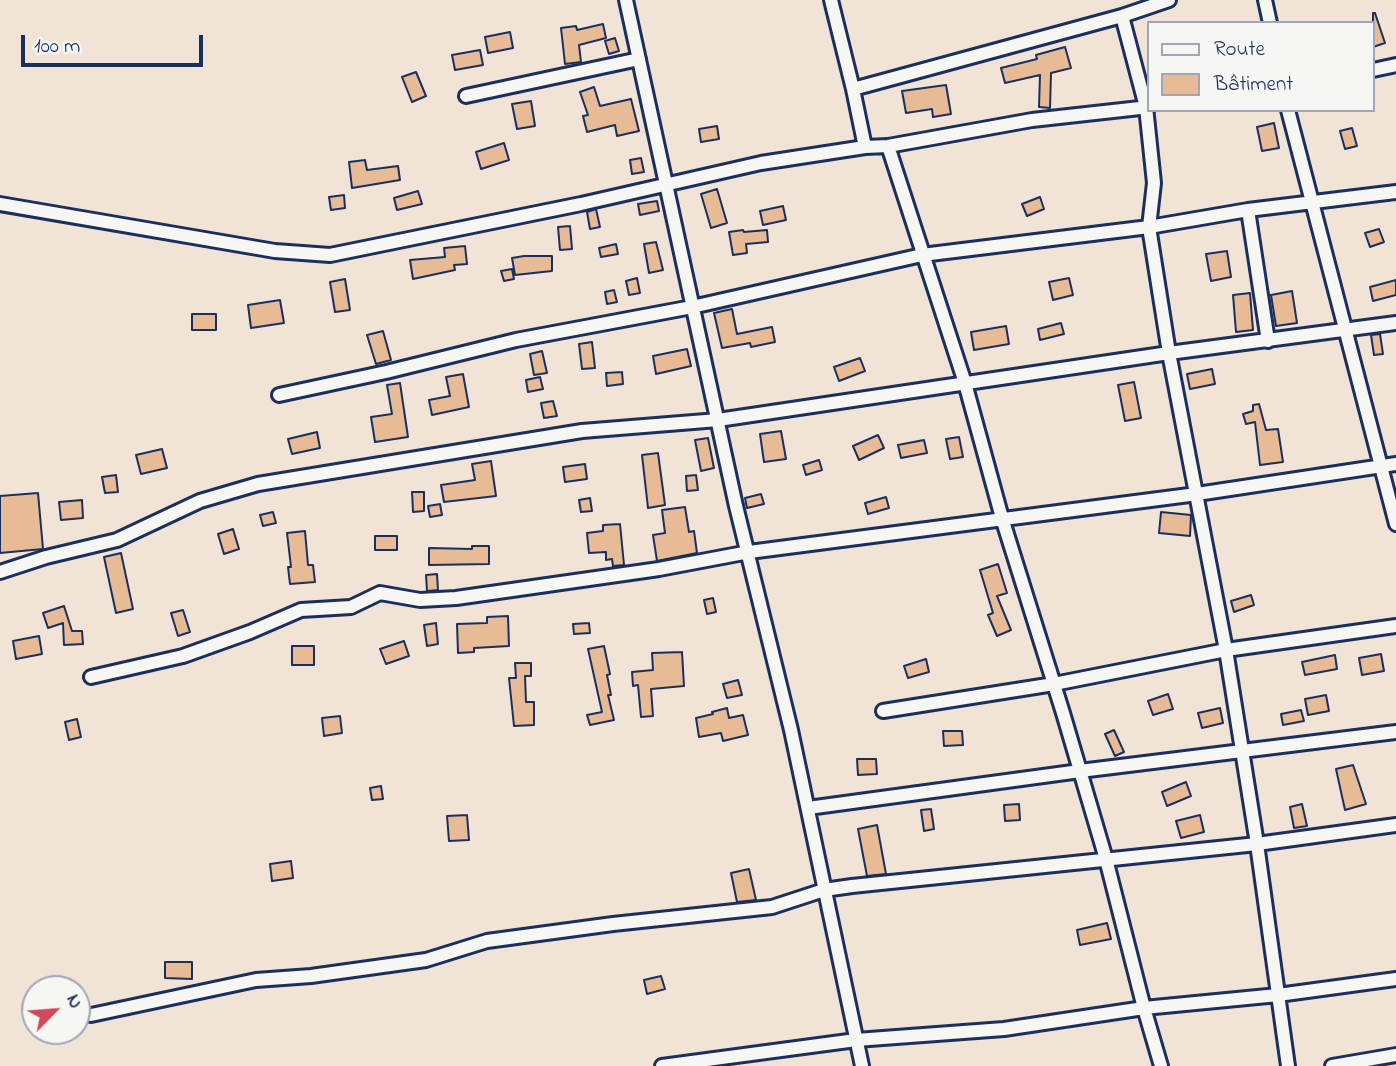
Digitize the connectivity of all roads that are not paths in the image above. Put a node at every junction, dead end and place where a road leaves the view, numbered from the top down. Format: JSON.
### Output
{"nodes":[{"id":1,"x":626,"y":0,"type":"edge"},
{"id":2,"x":831,"y":0,"type":"edge"},
{"id":3,"x":1169,"y":0,"type":"edge"},
{"id":4,"x":1265,"y":0,"type":"edge"},
{"id":5,"x":1122,"y":16,"type":"junction"},
{"id":6,"x":1270,"y":21,"type":"edge"},
{"id":7,"x":639,"y":59,"type":"junction"},
{"id":8,"x":1396,"y":65,"type":"edge"},
{"id":9,"x":1375,"y":69,"type":"edge"},
{"id":10,"x":853,"y":89,"type":"junction"},
{"id":11,"x":466,"y":96,"type":"dead end"},
{"id":12,"x":1147,"y":107,"type":"edge"},
{"id":13,"x":1288,"y":112,"type":"edge"},
{"id":14,"x":888,"y":146,"type":"junction"},
{"id":15,"x":865,"y":147,"type":"junction"},
{"id":16,"x":664,"y":183,"type":"junction"},
{"id":17,"x":1396,"y":192,"type":"edge"},
{"id":18,"x":1311,"y":202,"type":"junction"},
{"id":19,"x":0,"y":204,"type":"edge"},
{"id":20,"x":1248,"y":210,"type":"junction"},
{"id":21,"x":1149,"y":227,"type":"junction"},
{"id":22,"x":922,"y":255,"type":"junction"},
{"id":23,"x":692,"y":307,"type":"junction"},
{"id":24,"x":1396,"y":323,"type":"edge"},
{"id":25,"x":1346,"y":329,"type":"junction"},
{"id":26,"x":1268,"y":341,"type":"junction"},
{"id":27,"x":1170,"y":353,"type":"junction"},
{"id":28,"x":965,"y":383,"type":"junction"},
{"id":29,"x":279,"y":395,"type":"dead end"},
{"id":30,"x":718,"y":419,"type":"junction"},
{"id":31,"x":1396,"y":464,"type":"edge"},
{"id":32,"x":1380,"y":466,"type":"junction"},
{"id":33,"x":1197,"y":494,"type":"junction"},
{"id":34,"x":1002,"y":518,"type":"junction"},
{"id":35,"x":1396,"y":524,"type":"edge"},
{"id":36,"x":749,"y":552,"type":"junction"},
{"id":37,"x":0,"y":572,"type":"edge"},
{"id":38,"x":1396,"y":626,"type":"edge"},
{"id":39,"x":1226,"y":650,"type":"junction"},
{"id":40,"x":91,"y":677,"type":"dead end"},
{"id":41,"x":1054,"y":684,"type":"junction"},
{"id":42,"x":883,"y":711,"type":"dead end"},
{"id":43,"x":1396,"y":732,"type":"edge"},
{"id":44,"x":1242,"y":752,"type":"junction"},
{"id":45,"x":1080,"y":771,"type":"junction"},
{"id":46,"x":808,"y":808,"type":"junction"},
{"id":47,"x":1396,"y":825,"type":"edge"},
{"id":48,"x":1257,"y":844,"type":"junction"},
{"id":49,"x":1106,"y":859,"type":"junction"},
{"id":50,"x":824,"y":891,"type":"junction"},
{"id":51,"x":1396,"y":979,"type":"edge"},
{"id":52,"x":1278,"y":995,"type":"junction"},
{"id":53,"x":1143,"y":1008,"type":"junction"},
{"id":54,"x":92,"y":1015,"type":"dead end"},
{"id":55,"x":856,"y":1040,"type":"junction"},
{"id":56,"x":1396,"y":1055,"type":"edge"},
{"id":57,"x":662,"y":1066,"type":"edge"},
{"id":58,"x":862,"y":1066,"type":"edge"},
{"id":59,"x":1161,"y":1066,"type":"edge"},
{"id":60,"x":1288,"y":1066,"type":"edge"},
{"id":61,"x":1332,"y":1066,"type":"edge"}],
"edges":[{"from":1,"to":7,"type":"street"},
{"from":2,"to":10,"type":"street"},
{"from":3,"to":5,"type":"street"},
{"from":4,"to":6,"type":"street"},
{"from":5,"to":10,"type":"street"},
{"from":5,"to":12,"type":"street"},
{"from":7,"to":11,"type":"street"},
{"from":7,"to":16,"type":"street"},
{"from":8,"to":9,"type":"street"},
{"from":10,"to":15,"type":"street"},
{"from":12,"to":14,"type":"street"},
{"from":12,"to":21,"type":"street"},
{"from":13,"to":18,"type":"street"},
{"from":14,"to":15,"type":"street"},
{"from":14,"to":22,"type":"street"},
{"from":15,"to":16,"type":"street"},
{"from":16,"to":19,"type":"street"},
{"from":16,"to":23,"type":"street"},
{"from":17,"to":18,"type":"street"},
{"from":18,"to":20,"type":"street"},
{"from":18,"to":25,"type":"street"},
{"from":20,"to":21,"type":"street"},
{"from":20,"to":26,"type":"street"},
{"from":21,"to":22,"type":"street"},
{"from":21,"to":27,"type":"street"},
{"from":22,"to":23,"type":"street"},
{"from":22,"to":28,"type":"street"},
{"from":23,"to":29,"type":"street"},
{"from":23,"to":30,"type":"street"},
{"from":24,"to":25,"type":"street"},
{"from":25,"to":26,"type":"street"},
{"from":25,"to":32,"type":"street"},
{"from":26,"to":27,"type":"street"},
{"from":27,"to":28,"type":"street"},
{"from":27,"to":33,"type":"street"},
{"from":28,"to":30,"type":"street"},
{"from":28,"to":34,"type":"street"},
{"from":30,"to":36,"type":"street"},
{"from":30,"to":37,"type":"street"},
{"from":31,"to":32,"type":"street"},
{"from":32,"to":33,"type":"street"},
{"from":32,"to":35,"type":"street"},
{"from":33,"to":34,"type":"street"},
{"from":33,"to":39,"type":"street"},
{"from":34,"to":36,"type":"street"},
{"from":34,"to":41,"type":"street"},
{"from":36,"to":40,"type":"street"},
{"from":36,"to":46,"type":"street"},
{"from":38,"to":39,"type":"street"},
{"from":39,"to":41,"type":"street"},
{"from":39,"to":44,"type":"street"},
{"from":41,"to":42,"type":"street"},
{"from":41,"to":45,"type":"street"},
{"from":43,"to":44,"type":"street"},
{"from":44,"to":45,"type":"street"},
{"from":44,"to":48,"type":"street"},
{"from":45,"to":46,"type":"street"},
{"from":45,"to":49,"type":"street"},
{"from":46,"to":50,"type":"street"},
{"from":47,"to":48,"type":"street"},
{"from":48,"to":49,"type":"street"},
{"from":48,"to":52,"type":"street"},
{"from":49,"to":50,"type":"street"},
{"from":49,"to":53,"type":"street"},
{"from":50,"to":54,"type":"street"},
{"from":50,"to":55,"type":"street"},
{"from":51,"to":52,"type":"street"},
{"from":52,"to":53,"type":"street"},
{"from":52,"to":60,"type":"street"},
{"from":53,"to":55,"type":"street"},
{"from":53,"to":59,"type":"street"},
{"from":55,"to":57,"type":"street"},
{"from":55,"to":58,"type":"street"},
{"from":56,"to":61,"type":"street"}]}
